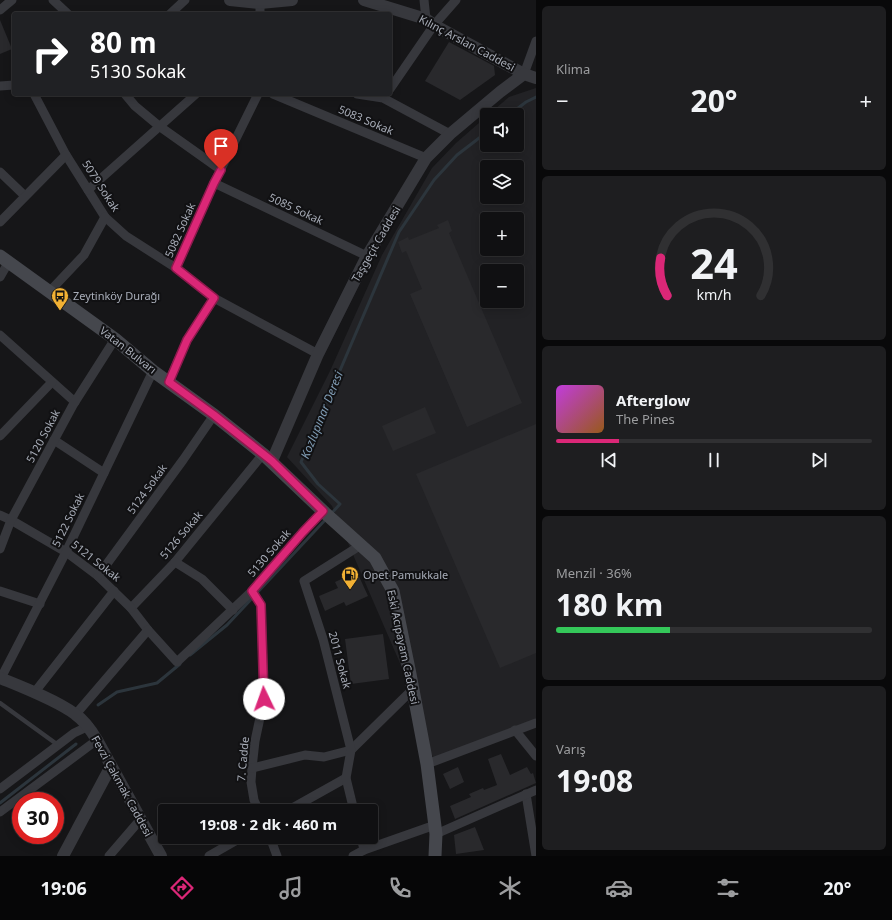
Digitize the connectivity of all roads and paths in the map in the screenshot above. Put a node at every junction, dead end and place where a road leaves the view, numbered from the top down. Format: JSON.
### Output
{"nodes":[{"id":1,"x":12,"y":0,"type":"edge"},
{"id":2,"x":54,"y":0,"type":"edge"},
{"id":3,"x":185,"y":0,"type":"edge"},
{"id":4,"x":233,"y":0,"type":"edge"},
{"id":5,"x":292,"y":0,"type":"edge"},
{"id":6,"x":364,"y":0,"type":"edge"},
{"id":7,"x":424,"y":0,"type":"edge"},
{"id":8,"x":456,"y":0,"type":"edge"},
{"id":9,"x":260,"y":9,"type":"edge"},
{"id":10,"x":0,"y":10,"type":"edge"},
{"id":11,"x":66,"y":12,"type":"edge"},
{"id":12,"x":172,"y":12,"type":"edge"},
{"id":13,"x":430,"y":22,"type":"junction"},
{"id":14,"x":536,"y":41,"type":"edge"},
{"id":15,"x":524,"y":74,"type":"junction"},
{"id":16,"x":536,"y":78,"type":"edge"},
{"id":17,"x":12,"y":85,"type":"edge"},
{"id":18,"x":0,"y":86,"type":"edge"},
{"id":19,"x":392,"y":86,"type":"edge"},
{"id":20,"x":35,"y":96,"type":"edge"},
{"id":21,"x":127,"y":96,"type":"edge"},
{"id":22,"x":194,"y":96,"type":"edge"},
{"id":23,"x":257,"y":96,"type":"edge"},
{"id":24,"x":278,"y":96,"type":"edge"},
{"id":25,"x":385,"y":96,"type":"edge"},
{"id":26,"x":159,"y":126,"type":"junction"},
{"id":27,"x":450,"y":134,"type":"junction"},
{"id":28,"x":66,"y":155,"type":"junction"},
{"id":29,"x":426,"y":158,"type":"junction"},
{"id":30,"x":221,"y":170,"type":"junction"},
{"id":31,"x":0,"y":172,"type":"edge"},
{"id":32,"x":214,"y":183,"type":"junction"},
{"id":33,"x":88,"y":190,"type":"junction"},
{"id":34,"x":25,"y":196,"type":"junction"},
{"id":35,"x":105,"y":217,"type":"junction"},
{"id":36,"x":0,"y":222,"type":"edge"},
{"id":37,"x":367,"y":256,"type":"junction"},
{"id":38,"x":4,"y":260,"type":"edge"},
{"id":39,"x":176,"y":268,"type":"junction"},
{"id":40,"x":0,"y":277,"type":"edge"},
{"id":41,"x":49,"y":292,"type":"junction"},
{"id":42,"x":214,"y":298,"type":"junction"},
{"id":43,"x":0,"y":335,"type":"edge"},
{"id":44,"x":115,"y":339,"type":"junction"},
{"id":45,"x":318,"y":354,"type":"junction"},
{"id":46,"x":154,"y":371,"type":"junction"},
{"id":47,"x":52,"y":382,"type":"junction"},
{"id":48,"x":169,"y":382,"type":"junction"},
{"id":49,"x":75,"y":402,"type":"junction"},
{"id":50,"x":214,"y":415,"type":"junction"},
{"id":51,"x":0,"y":436,"type":"edge"},
{"id":52,"x":54,"y":440,"type":"junction"},
{"id":53,"x":268,"y":457,"type":"junction"},
{"id":54,"x":104,"y":474,"type":"junction"},
{"id":55,"x":0,"y":515,"type":"edge"},
{"id":56,"x":328,"y":516,"type":"junction"},
{"id":57,"x":11,"y":520,"type":"junction"},
{"id":58,"x":361,"y":545,"type":"junction"},
{"id":59,"x":0,"y":549,"type":"edge"},
{"id":60,"x":66,"y":552,"type":"junction"},
{"id":61,"x":175,"y":562,"type":"junction"},
{"id":62,"x":98,"y":576,"type":"junction"},
{"id":63,"x":0,"y":591,"type":"edge"},
{"id":64,"x":114,"y":591,"type":"junction"},
{"id":65,"x":253,"y":593,"type":"junction"},
{"id":66,"x":40,"y":604,"type":"junction"},
{"id":67,"x":131,"y":608,"type":"junction"},
{"id":68,"x":233,"y":610,"type":"junction"},
{"id":69,"x":148,"y":630,"type":"junction"},
{"id":70,"x":0,"y":678,"type":"edge"},
{"id":71,"x":412,"y":690,"type":"junction"},
{"id":72,"x":34,"y":693,"type":"junction"},
{"id":73,"x":0,"y":703,"type":"edge"},
{"id":74,"x":76,"y":714,"type":"junction"},
{"id":75,"x":536,"y":723,"type":"edge"},
{"id":76,"x":89,"y":726,"type":"junction"},
{"id":77,"x":515,"y":730,"type":"junction"},
{"id":78,"x":97,"y":740,"type":"junction"},
{"id":79,"x":58,"y":745,"type":"junction"},
{"id":80,"x":351,"y":750,"type":"junction"},
{"id":81,"x":536,"y":756,"type":"edge"},
{"id":82,"x":427,"y":764,"type":"junction"},
{"id":83,"x":111,"y":766,"type":"junction"},
{"id":84,"x":252,"y":768,"type":"junction"},
{"id":85,"x":346,"y":778,"type":"junction"},
{"id":86,"x":0,"y":789,"type":"edge"},
{"id":87,"x":536,"y":790,"type":"edge"},
{"id":88,"x":526,"y":794,"type":"junction"},
{"id":89,"x":256,"y":804,"type":"edge"},
{"id":90,"x":300,"y":804,"type":"edge"},
{"id":91,"x":352,"y":804,"type":"edge"},
{"id":92,"x":0,"y":812,"type":"edge"},
{"id":93,"x":140,"y":820,"type":"junction"},
{"id":94,"x":435,"y":830,"type":"junction"},
{"id":95,"x":230,"y":844,"type":"edge"},
{"id":96,"x":273,"y":844,"type":"edge"},
{"id":97,"x":363,"y":844,"type":"edge"},
{"id":98,"x":364,"y":850,"type":"junction"},
{"id":99,"x":159,"y":854,"type":"edge"},
{"id":100,"x":63,"y":856,"type":"edge"},
{"id":101,"x":109,"y":856,"type":"edge"},
{"id":102,"x":209,"y":856,"type":"edge"},
{"id":103,"x":277,"y":856,"type":"edge"},
{"id":104,"x":353,"y":856,"type":"edge"},
{"id":105,"x":435,"y":856,"type":"edge"},
{"id":106,"x":536,"y":856,"type":"edge"}],
"edges":[{"from":1,"to":10,"type":"street"},
{"from":2,"to":11,"type":"street"},
{"from":3,"to":12,"type":"street"},
{"from":4,"to":9,"type":"street"},
{"from":5,"to":9,"type":"street"},
{"from":6,"to":13,"type":"street","name":"Kılınç Arslan Caddesi"},
{"from":7,"to":13,"type":"street"},
{"from":8,"to":13,"type":"street"},
{"from":13,"to":15,"type":"street","name":"Kılınç Arslan Caddesi"},
{"from":13,"to":19,"type":"street"},
{"from":14,"to":15,"type":"street"},
{"from":15,"to":16,"type":"street"},
{"from":15,"to":27,"type":"street","name":"Taşgeçit Caddesi"},
{"from":17,"to":18,"type":"street"},
{"from":20,"to":28,"type":"street","name":"5079 Sokak"},
{"from":21,"to":26,"type":"street"},
{"from":22,"to":26,"type":"street"},
{"from":23,"to":30,"type":"street","name":"5082 Sokak"},
{"from":24,"to":29,"type":"street","name":"5083 Sokak"},
{"from":25,"to":27,"type":"street"},
{"from":26,"to":30,"type":"street"},
{"from":26,"to":33,"type":"street"},
{"from":27,"to":29,"type":"street","name":"Taşgeçit Caddesi"},
{"from":28,"to":33,"type":"street","name":"5079 Sokak"},
{"from":28,"to":34,"type":"street"},
{"from":29,"to":37,"type":"street","name":"Taşgeçit Caddesi"},
{"from":30,"to":32,"type":"street","name":"5082 Sokak"},
{"from":31,"to":34,"type":"street"},
{"from":32,"to":37,"type":"street","name":"5085 Sokak"},
{"from":32,"to":39,"type":"street","name":"5082 Sokak"},
{"from":33,"to":35,"type":"street","name":"5079 Sokak"},
{"from":34,"to":36,"type":"street"},
{"from":35,"to":39,"type":"street","name":"5079 Sokak"},
{"from":35,"to":41,"type":"street"},
{"from":37,"to":45,"type":"street","name":"Taşgeçit Caddesi"},
{"from":38,"to":40,"type":"street"},
{"from":38,"to":41,"type":"main road","name":"Vatan Bulvarı"},
{"from":39,"to":42,"type":"street","name":"5079 Sokak"},
{"from":41,"to":44,"type":"main road","name":"Vatan Bulvarı"},
{"from":42,"to":45,"type":"street","name":"5079 Sokak"},
{"from":42,"to":48,"type":"street"},
{"from":43,"to":47,"type":"street"},
{"from":44,"to":46,"type":"main road","name":"Vatan Bulvarı"},
{"from":44,"to":49,"type":"street","name":"5120 Sokak"},
{"from":45,"to":53,"type":"street","name":"Taşgeçit Caddesi"},
{"from":46,"to":48,"type":"main road","name":"Vatan Bulvarı"},
{"from":46,"to":54,"type":"street","name":"5122 Sokak"},
{"from":47,"to":49,"type":"street"},
{"from":47,"to":51,"type":"street"},
{"from":48,"to":50,"type":"main road","name":"Vatan Bulvarı"},
{"from":49,"to":52,"type":"street","name":"5120 Sokak"},
{"from":50,"to":53,"type":"main road","name":"Vatan Bulvarı"},
{"from":50,"to":62,"type":"street","name":"5124 Sokak"},
{"from":52,"to":54,"type":"street"},
{"from":52,"to":57,"type":"street","name":"5120 Sokak"},
{"from":53,"to":56,"type":"main road","name":"Eski Acıpayam Caddesi"},
{"from":53,"to":61,"type":"street","name":"5126 Sokak"},
{"from":54,"to":60,"type":"street","name":"5122 Sokak"},
{"from":55,"to":57,"type":"street","name":"5121 Sokak"},
{"from":56,"to":58,"type":"main road","name":"Eski Acıpayam Caddesi"},
{"from":56,"to":65,"type":"street","name":"5130 Sokak"},
{"from":57,"to":59,"type":"street","name":"5120 Sokak"},
{"from":57,"to":60,"type":"street","name":"5121 Sokak"},
{"from":58,"to":71,"type":"main road","name":"Eski Acıpayam Caddesi"},
{"from":58,"to":80,"type":"street","name":"2011 Sokak"},
{"from":60,"to":62,"type":"street","name":"5121 Sokak"},
{"from":60,"to":66,"type":"street","name":"5122 Sokak"},
{"from":61,"to":67,"type":"street","name":"5126 Sokak"},
{"from":61,"to":68,"type":"street"},
{"from":62,"to":64,"type":"street","name":"5121 Sokak"},
{"from":63,"to":66,"type":"street"},
{"from":64,"to":67,"type":"street","name":"5121 Sokak"},
{"from":64,"to":72,"type":"street"},
{"from":65,"to":68,"type":"street","name":"5130 Sokak"},
{"from":65,"to":84,"type":"street","name":"7. Cadde"},
{"from":66,"to":70,"type":"street","name":"5122 Sokak"},
{"from":67,"to":69,"type":"street"},
{"from":68,"to":69,"type":"street","name":"5130 Sokak"},
{"from":69,"to":74,"type":"street"},
{"from":70,"to":72,"type":"street","name":"Fevzi Çakmak Caddesi"},
{"from":71,"to":80,"type":"street"},
{"from":71,"to":82,"type":"main road","name":"Eski Acıpayam Caddesi"},
{"from":72,"to":74,"type":"street","name":"Fevzi Çakmak Caddesi"},
{"from":73,"to":79,"type":"lane"},
{"from":74,"to":76,"type":"street","name":"Fevzi Çakmak Caddesi"},
{"from":75,"to":77,"type":"street"},
{"from":76,"to":78,"type":"street","name":"Fevzi Çakmak Caddesi"},
{"from":76,"to":79,"type":"street"},
{"from":77,"to":81,"type":"street"},
{"from":77,"to":82,"type":"street"},
{"from":78,"to":83,"type":"street","name":"Fevzi Çakmak Caddesi"},
{"from":78,"to":92,"type":"street"},
{"from":79,"to":86,"type":"street"},
{"from":80,"to":84,"type":"street"},
{"from":80,"to":85,"type":"street","name":"2011 Sokak"},
{"from":82,"to":94,"type":"main road","name":"Eski Acıpayam Caddesi"},
{"from":83,"to":93,"type":"street","name":"Fevzi Çakmak Caddesi"},
{"from":83,"to":100,"type":"street"},
{"from":84,"to":89,"type":"street","name":"7. Cadde"},
{"from":85,"to":90,"type":"street"},
{"from":85,"to":91,"type":"street","name":"2011 Sokak"},
{"from":87,"to":88,"type":"street"},
{"from":88,"to":94,"type":"street"},
{"from":88,"to":106,"type":"street"},
{"from":93,"to":99,"type":"street","name":"Fevzi Çakmak Caddesi"},
{"from":93,"to":101,"type":"street"},
{"from":94,"to":98,"type":"street"},
{"from":94,"to":105,"type":"main road","name":"Eski Acıpayam Caddesi"},
{"from":95,"to":102,"type":"street"},
{"from":96,"to":103,"type":"street"},
{"from":97,"to":98,"type":"street"},
{"from":98,"to":104,"type":"street"}]}
